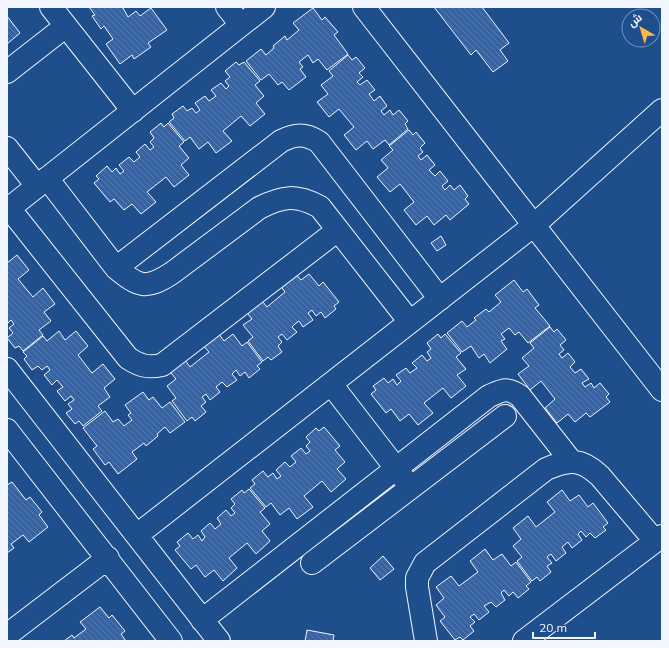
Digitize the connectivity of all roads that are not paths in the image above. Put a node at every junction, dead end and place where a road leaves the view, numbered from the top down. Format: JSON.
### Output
{"nodes":[{"id":1,"x":51,"y":7,"type":"edge"},
{"id":2,"x":227,"y":7,"type":"edge"},
{"id":3,"x":264,"y":7,"type":"edge"},
{"id":4,"x":364,"y":7,"type":"edge"},
{"id":5,"x":66,"y":26,"type":"junction"},
{"id":6,"x":241,"y":26,"type":"junction"},
{"id":7,"x":7,"y":72,"type":"edge"},
{"id":8,"x":662,"y":110,"type":"edge"},
{"id":9,"x":133,"y":111,"type":"junction"},
{"id":10,"x":7,"y":148,"type":"edge"},
{"id":11,"x":42,"y":182,"type":"junction"},
{"id":12,"x":8,"y":209,"type":"edge"},
{"id":13,"x":533,"y":226,"type":"junction"},
{"id":14,"x":338,"y":230,"type":"junction"},
{"id":15,"x":116,"y":268,"type":"junction"},
{"id":16,"x":440,"y":299,"type":"junction"},
{"id":17,"x":410,"y":322,"type":"junction"},
{"id":18,"x":7,"y":369,"type":"edge"},
{"id":19,"x":331,"y":384,"type":"junction"},
{"id":20,"x":662,"y":390,"type":"edge"},
{"id":21,"x":505,"y":416,"type":"dead end"},
{"id":22,"x":7,"y":430,"type":"edge"},
{"id":23,"x":571,"y":461,"type":"junction"},
{"id":24,"x":396,"y":469,"type":"junction"},
{"id":25,"x":410,"y":487,"type":"junction"},
{"id":26,"x":137,"y":535,"type":"junction"},
{"id":27,"x":658,"y":538,"type":"edge"},
{"id":28,"x":108,"y":558,"type":"junction"},
{"id":29,"x":312,"y":563,"type":"dead end"},
{"id":30,"x":202,"y":620,"type":"junction"},
{"id":31,"x":7,"y":635,"type":"edge"},
{"id":32,"x":171,"y":641,"type":"edge"},
{"id":33,"x":219,"y":641,"type":"edge"},
{"id":34,"x":426,"y":641,"type":"edge"},
{"id":35,"x":524,"y":641,"type":"edge"}],
"edges":[{"from":1,"to":5,"type":"street"},
{"from":2,"to":6,"type":"street"},
{"from":3,"to":6,"type":"street"},
{"from":4,"to":13,"type":"street"},
{"from":5,"to":7,"type":"street"},
{"from":5,"to":9,"type":"street"},
{"from":6,"to":9,"type":"street"},
{"from":8,"to":13,"type":"street"},
{"from":9,"to":11,"type":"street"},
{"from":10,"to":11,"type":"street"},
{"from":11,"to":12,"type":"street"},
{"from":11,"to":15,"type":"street"},
{"from":12,"to":14,"type":"street"},
{"from":13,"to":16,"type":"street"},
{"from":13,"to":20,"type":"street"},
{"from":14,"to":15,"type":"street"},
{"from":14,"to":17,"type":"street"},
{"from":15,"to":16,"type":"street"},
{"from":16,"to":17,"type":"street"},
{"from":17,"to":19,"type":"street"},
{"from":18,"to":26,"type":"street"},
{"from":19,"to":24,"type":"street"},
{"from":19,"to":26,"type":"street"},
{"from":21,"to":25,"type":"street"},
{"from":22,"to":28,"type":"street"},
{"from":23,"to":24,"type":"street"},
{"from":23,"to":27,"type":"street"},
{"from":23,"to":34,"type":"street"},
{"from":24,"to":25,"type":"street"},
{"from":24,"to":30,"type":"street"},
{"from":25,"to":29,"type":"street"},
{"from":26,"to":30,"type":"street"},
{"from":27,"to":35,"type":"street"},
{"from":28,"to":31,"type":"street"},
{"from":28,"to":32,"type":"street"},
{"from":30,"to":33,"type":"street"}]}
